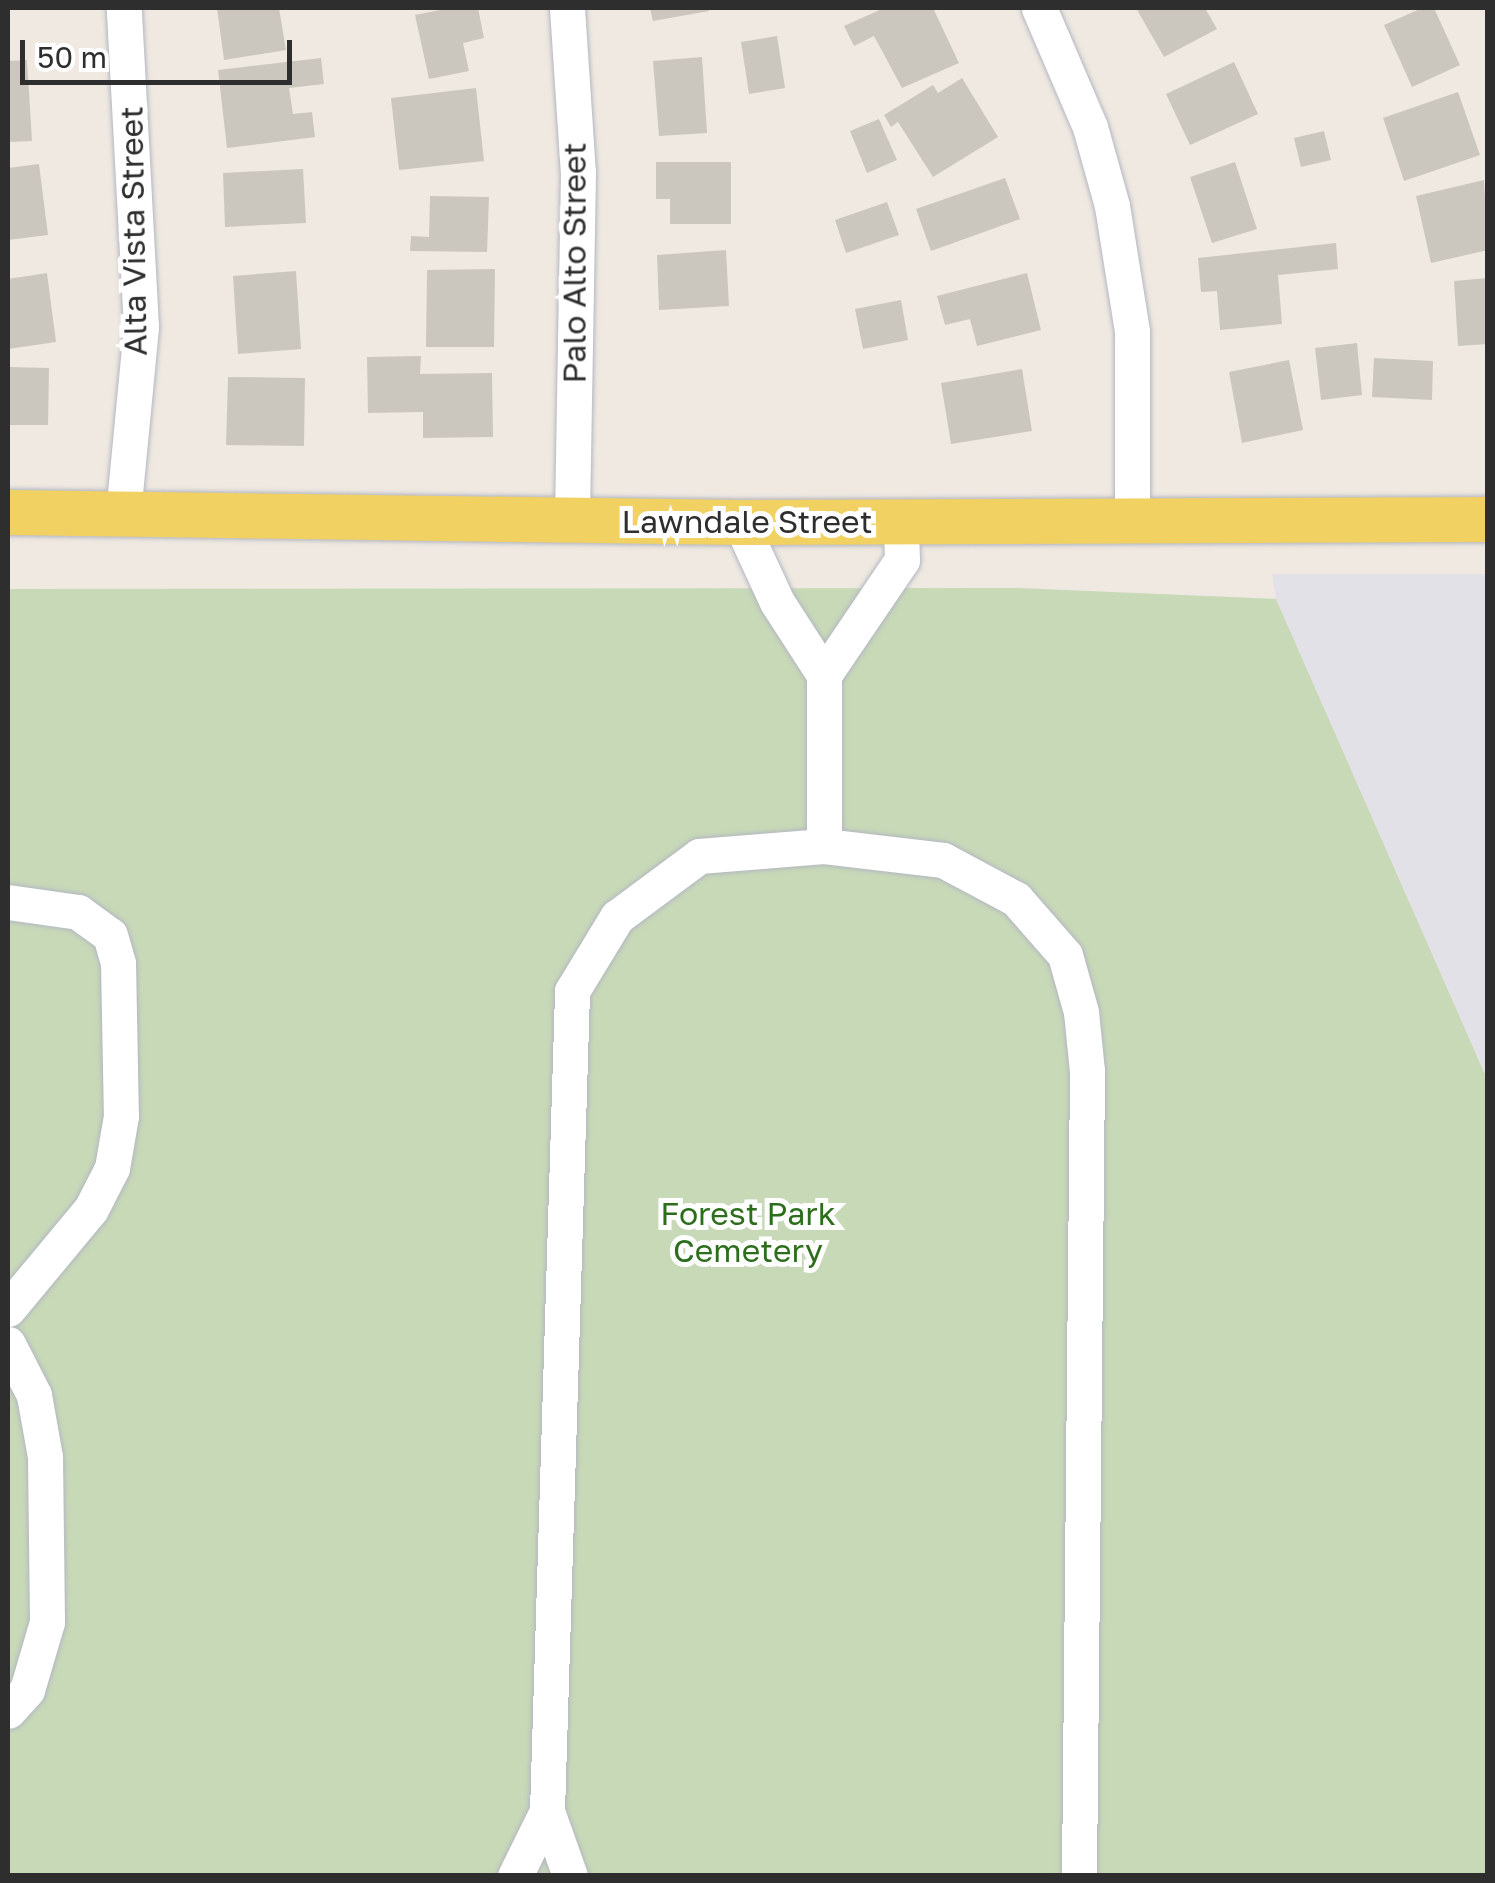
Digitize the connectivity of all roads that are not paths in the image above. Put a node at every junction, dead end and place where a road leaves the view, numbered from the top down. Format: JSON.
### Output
{"nodes":[{"id":1,"x":124,"y":8,"type":"edge"},
{"id":2,"x":567,"y":8,"type":"edge"},
{"id":3,"x":1039,"y":8,"type":"edge"},
{"id":4,"x":8,"y":512,"type":"edge"},
{"id":5,"x":123,"y":514,"type":"junction"},
{"id":6,"x":572,"y":520,"type":"junction"},
{"id":7,"x":1488,"y":520,"type":"edge"},
{"id":8,"x":740,"y":522,"type":"junction"},
{"id":9,"x":901,"y":522,"type":"junction"},
{"id":10,"x":1132,"y":522,"type":"junction"},
{"id":11,"x":824,"y":675,"type":"junction"},
{"id":12,"x":824,"y":846,"type":"junction"},
{"id":13,"x":8,"y":902,"type":"edge"},
{"id":14,"x":8,"y":1309,"type":"edge"},
{"id":15,"x":8,"y":1344,"type":"edge"},
{"id":16,"x":8,"y":1711,"type":"edge"},
{"id":17,"x":547,"y":1810,"type":"junction"},
{"id":18,"x":514,"y":1876,"type":"edge"},
{"id":19,"x":570,"y":1876,"type":"edge"},
{"id":20,"x":1079,"y":1876,"type":"edge"}],
"edges":[{"from":1,"to":5,"type":"street","name":"Alta Vista Street"},
{"from":2,"to":6,"type":"street","name":"Palo Alto Street"},
{"from":3,"to":10,"type":"street"},
{"from":4,"to":5,"type":"main road","name":"Lawndale Street"},
{"from":5,"to":6,"type":"main road","name":"Lawndale Street"},
{"from":6,"to":8,"type":"main road","name":"Lawndale Street"},
{"from":7,"to":10,"type":"main road","name":"Lawndale Street"},
{"from":8,"to":9,"type":"main road","name":"Lawndale Street"},
{"from":8,"to":11,"type":"street"},
{"from":9,"to":10,"type":"main road","name":"Lawndale Street"},
{"from":9,"to":11,"type":"street"},
{"from":11,"to":12,"type":"street"},
{"from":12,"to":17,"type":"street"},
{"from":12,"to":20,"type":"street"},
{"from":13,"to":14,"type":"street"},
{"from":15,"to":16,"type":"street"},
{"from":17,"to":18,"type":"street"},
{"from":17,"to":19,"type":"street"}]}
